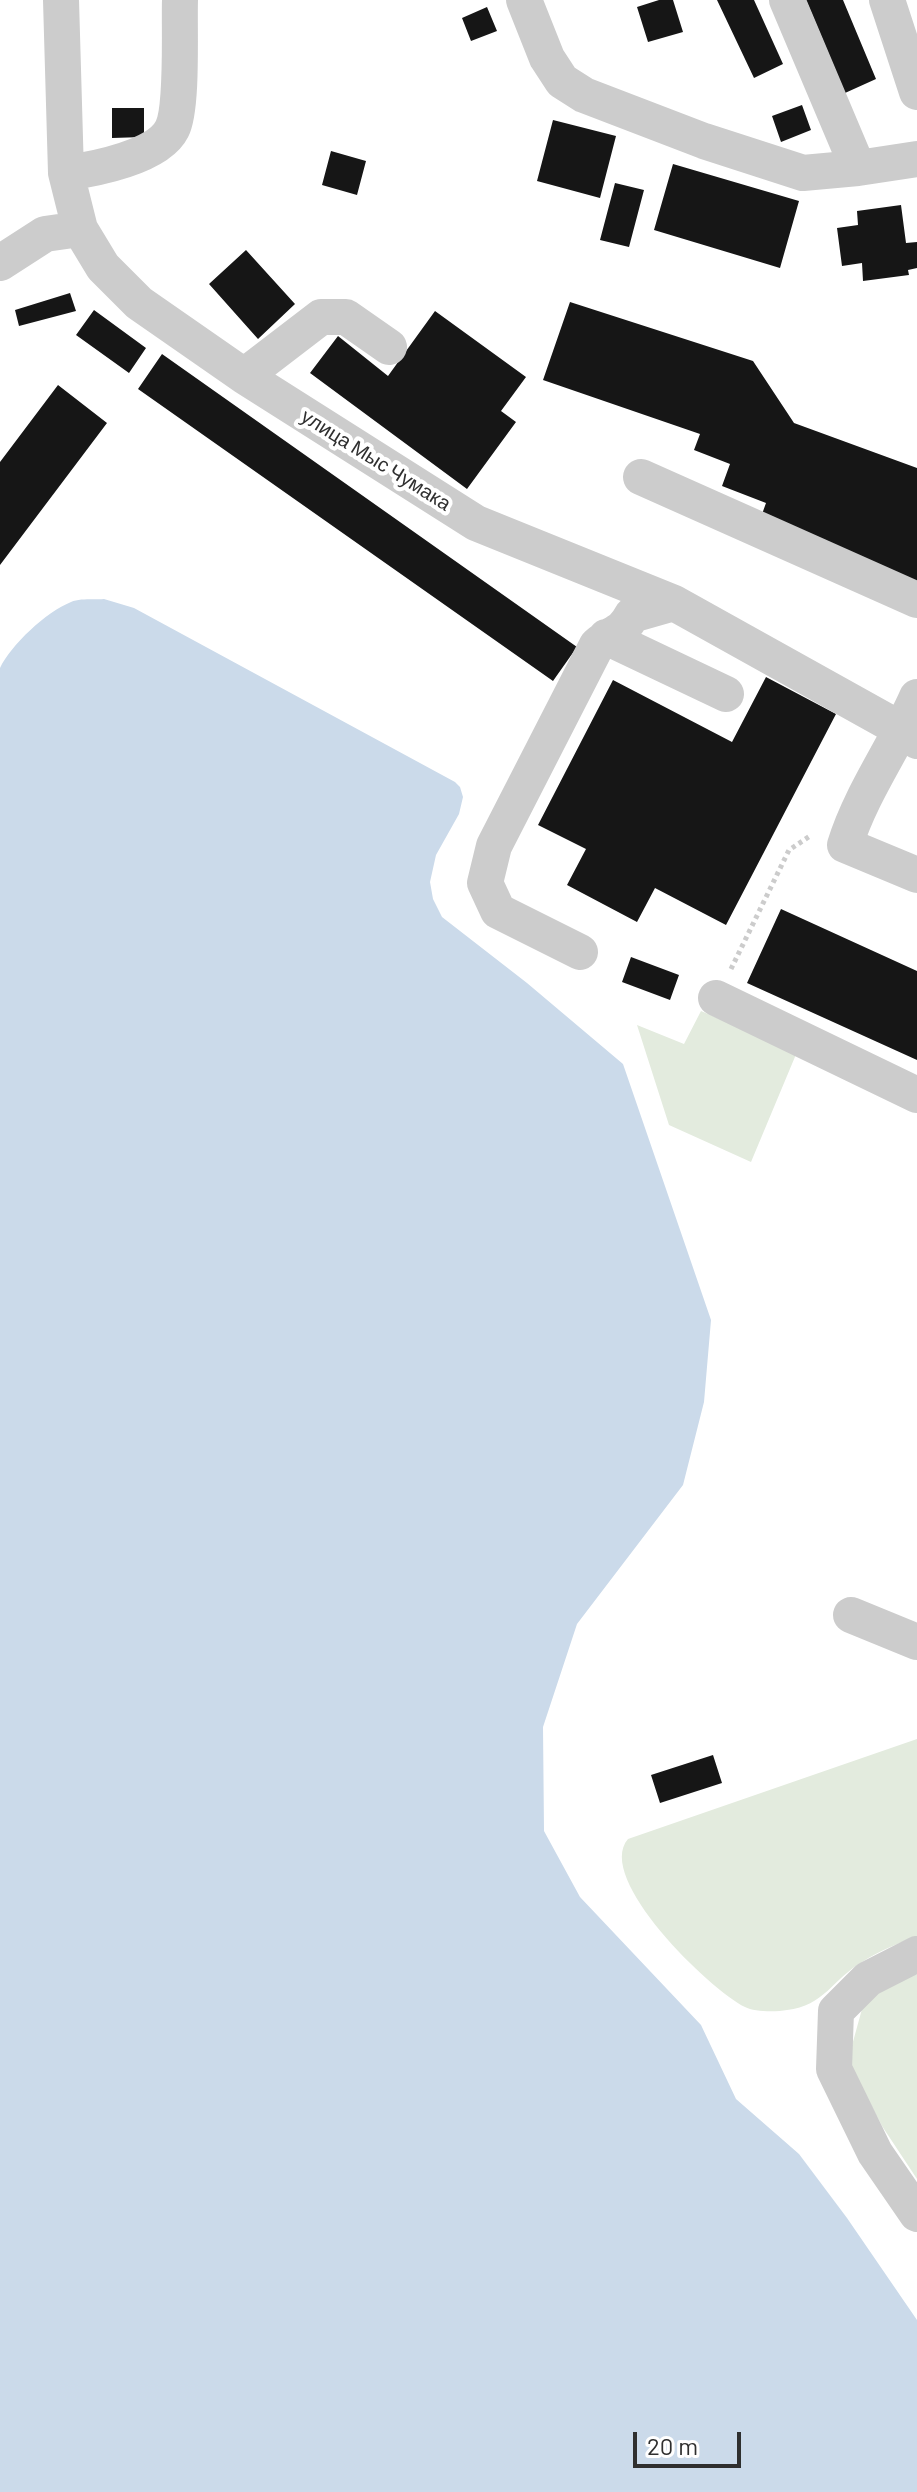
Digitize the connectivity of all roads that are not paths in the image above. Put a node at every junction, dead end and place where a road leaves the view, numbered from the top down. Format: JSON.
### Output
{"nodes":[{"id":1,"x":61,"y":0,"type":"edge"},
{"id":2,"x":180,"y":0,"type":"edge"},
{"id":3,"x":524,"y":0,"type":"edge"},
{"id":4,"x":787,"y":0,"type":"edge"},
{"id":5,"x":887,"y":0,"type":"edge"},
{"id":6,"x":917,"y":92,"type":"edge"},
{"id":7,"x":917,"y":159,"type":"edge"},
{"id":8,"x":858,"y":168,"type":"junction"},
{"id":9,"x":66,"y":173,"type":"junction"},
{"id":10,"x":80,"y":229,"type":"junction"},
{"id":11,"x":0,"y":263,"type":"edge"},
{"id":12,"x":389,"y":347,"type":"dead end"},
{"id":13,"x":244,"y":376,"type":"junction"},
{"id":14,"x":641,"y":477,"type":"dead end"},
{"id":15,"x":917,"y":600,"type":"edge"},
{"id":16,"x":674,"y":603,"type":"junction"},
{"id":17,"x":606,"y":637,"type":"junction"},
{"id":18,"x":726,"y":694,"type":"dead end"},
{"id":19,"x":917,"y":697,"type":"edge"},
{"id":20,"x":910,"y":736,"type":"edge"},
{"id":21,"x":917,"y":875,"type":"edge"},
{"id":22,"x":580,"y":952,"type":"dead end"},
{"id":23,"x":716,"y":998,"type":"road end"},
{"id":24,"x":917,"y":1095,"type":"edge"},
{"id":25,"x":851,"y":1615,"type":"dead end"},
{"id":26,"x":917,"y":1642,"type":"edge"},
{"id":27,"x":917,"y":1954,"type":"edge"},
{"id":28,"x":917,"y":2214,"type":"edge"}],
"edges":[{"from":1,"to":9,"type":"street","name":"улица Мыс Чумака"},
{"from":2,"to":9,"type":"street"},
{"from":3,"to":8,"type":"street"},
{"from":4,"to":8,"type":"street"},
{"from":5,"to":6,"type":"street"},
{"from":7,"to":8,"type":"street"},
{"from":9,"to":10,"type":"street","name":"улица Мыс Чумака"},
{"from":10,"to":11,"type":"street"},
{"from":10,"to":13,"type":"street","name":"улица Мыс Чумака"},
{"from":12,"to":13,"type":"street"},
{"from":13,"to":16,"type":"street","name":"улица Мыс Чумака"},
{"from":14,"to":15,"type":"street"},
{"from":16,"to":17,"type":"street"},
{"from":16,"to":20,"type":"street","name":"улица Мыс Чумака"},
{"from":17,"to":18,"type":"street"},
{"from":17,"to":22,"type":"street"},
{"from":19,"to":20,"type":"street"},
{"from":20,"to":21,"type":"street"},
{"from":23,"to":24,"type":"street"},
{"from":25,"to":26,"type":"street"},
{"from":27,"to":28,"type":"street"}]}
